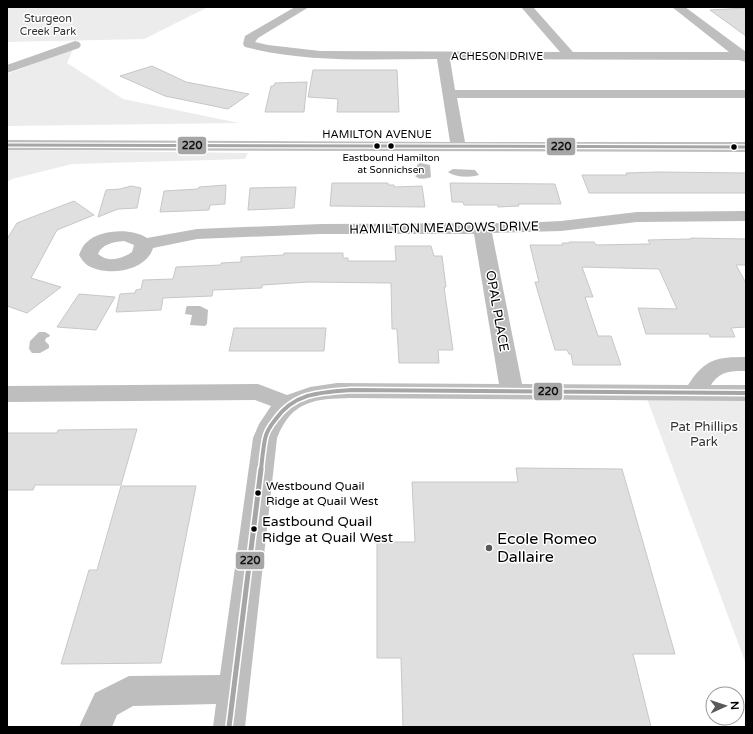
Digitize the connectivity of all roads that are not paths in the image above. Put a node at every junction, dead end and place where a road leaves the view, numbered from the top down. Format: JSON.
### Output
{"nodes":[{"id":1,"x":303,"y":7,"type":"edge"},
{"id":2,"x":527,"y":7,"type":"edge"},
{"id":3,"x":678,"y":7,"type":"edge"},
{"id":4,"x":75,"y":45,"type":"dead end"},
{"id":5,"x":444,"y":56,"type":"junction"},
{"id":6,"x":570,"y":56,"type":"junction"},
{"id":7,"x":745,"y":57,"type":"edge"},
{"id":8,"x":7,"y":69,"type":"edge"},
{"id":9,"x":450,"y":94,"type":"junction"},
{"id":10,"x":746,"y":94,"type":"edge"},
{"id":11,"x":7,"y":133,"type":"edge"},
{"id":12,"x":746,"y":135,"type":"edge"},
{"id":13,"x":457,"y":140,"type":"junction"},
{"id":14,"x":7,"y":146,"type":"edge"},
{"id":15,"x":746,"y":147,"type":"edge"},
{"id":16,"x":746,"y":216,"type":"edge"},
{"id":17,"x":482,"y":229,"type":"junction"},
{"id":18,"x":143,"y":244,"type":"dead end"},
{"id":19,"x":746,"y":364,"type":"edge"},
{"id":20,"x":512,"y":392,"type":"junction"},
{"id":21,"x":694,"y":393,"type":"junction"},
{"id":22,"x":746,"y":393,"type":"edge"},
{"id":23,"x":7,"y":394,"type":"edge"},
{"id":24,"x":288,"y":404,"type":"junction"},
{"id":25,"x":234,"y":689,"type":"junction"},
{"id":26,"x":95,"y":727,"type":"edge"},
{"id":27,"x":229,"y":727,"type":"edge"}],
"edges":[{"from":1,"to":5,"type":"street","name":"ACHESON DRIVE"},
{"from":2,"to":6,"type":"street"},
{"from":3,"to":7,"type":"street"},
{"from":4,"to":8,"type":"street"},
{"from":5,"to":6,"type":"street","name":"ACHESON DRIVE"},
{"from":5,"to":9,"type":"street"},
{"from":6,"to":7,"type":"street","name":"ACHESON DRIVE"},
{"from":9,"to":10,"type":"street"},
{"from":9,"to":13,"type":"street"},
{"from":11,"to":13,"type":"street","name":"HAMILTON AVENUE"},
{"from":12,"to":13,"type":"street","name":"HAMILTON AVENUE"},
{"from":13,"to":14,"type":"street","name":"HAMILTON AVENUE"},
{"from":13,"to":15,"type":"street","name":"HAMILTON AVENUE"},
{"from":16,"to":17,"type":"street","name":"HAMILTON MEADOWS DRIVE"},
{"from":17,"to":18,"type":"street","name":"HAMILTON MEADOWS DRIVE"},
{"from":17,"to":20,"type":"street","name":"OPAL PLACE"},
{"from":19,"to":21,"type":"street"},
{"from":20,"to":21,"type":"street"},
{"from":20,"to":24,"type":"street"},
{"from":21,"to":22,"type":"street"},
{"from":23,"to":24,"type":"street"},
{"from":24,"to":25,"type":"street"},
{"from":25,"to":26,"type":"street"},
{"from":25,"to":27,"type":"street"}]}
